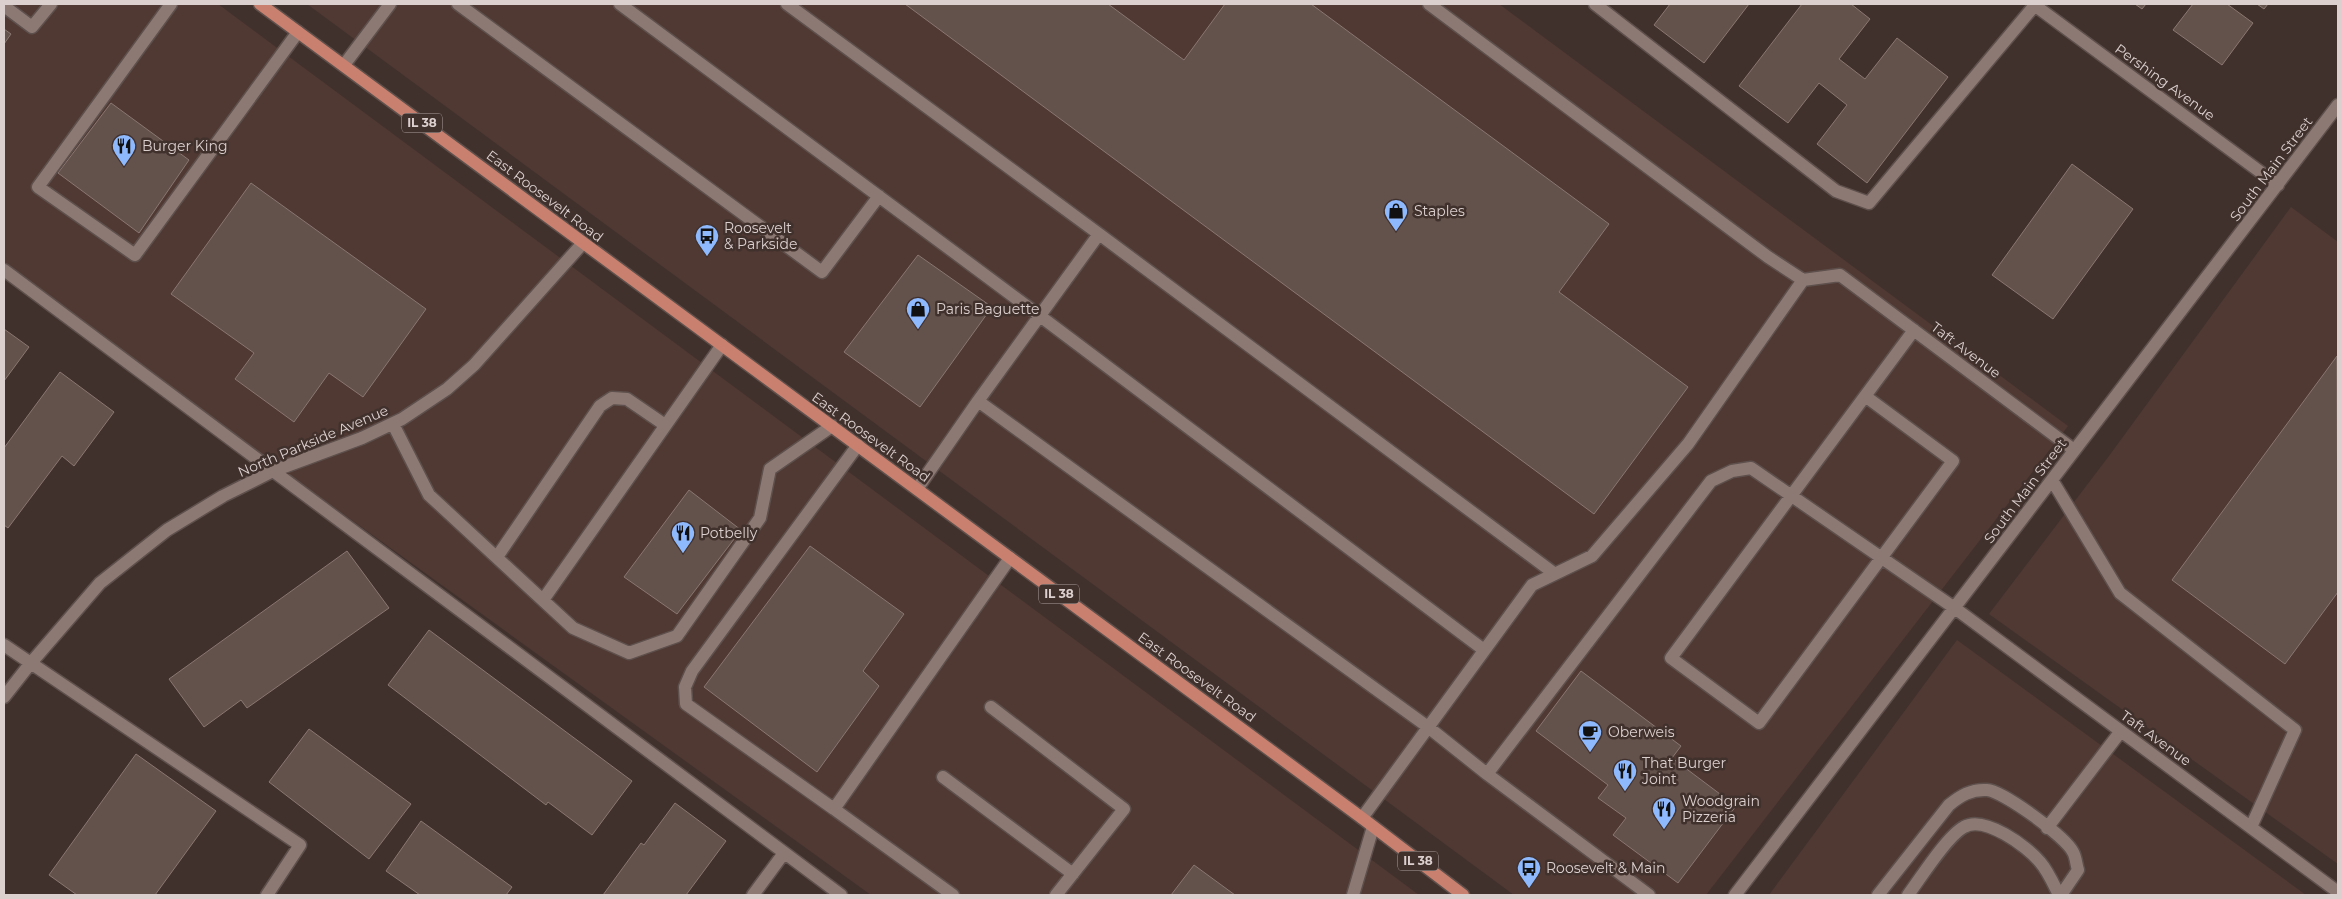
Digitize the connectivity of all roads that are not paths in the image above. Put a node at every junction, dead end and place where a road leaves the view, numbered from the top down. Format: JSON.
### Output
{"nodes":[{"id":1,"x":51,"y":4,"type":"edge"},
{"id":2,"x":171,"y":4,"type":"edge"},
{"id":3,"x":260,"y":4,"type":"edge"},
{"id":4,"x":390,"y":4,"type":"edge"},
{"id":5,"x":458,"y":4,"type":"edge"},
{"id":6,"x":620,"y":4,"type":"edge"},
{"id":7,"x":787,"y":4,"type":"edge"},
{"id":8,"x":1429,"y":4,"type":"edge"},
{"id":9,"x":1595,"y":4,"type":"edge"},
{"id":10,"x":2034,"y":4,"type":"edge"},
{"id":11,"x":4,"y":6,"type":"edge"},
{"id":12,"x":298,"y":32,"type":"junction"},
{"id":13,"x":344,"y":65,"type":"junction"},
{"id":14,"x":2338,"y":105,"type":"edge"},
{"id":15,"x":2278,"y":184,"type":"junction"},
{"id":16,"x":879,"y":196,"type":"junction"},
{"id":17,"x":1099,"y":234,"type":"junction"},
{"id":18,"x":583,"y":243,"type":"junction"},
{"id":19,"x":4,"y":270,"type":"edge"},
{"id":20,"x":1803,"y":280,"type":"junction"},
{"id":21,"x":1040,"y":316,"type":"junction"},
{"id":22,"x":1914,"y":330,"type":"junction"},
{"id":23,"x":722,"y":345,"type":"junction"},
{"id":24,"x":1865,"y":396,"type":"junction"},
{"id":25,"x":978,"y":401,"type":"junction"},
{"id":26,"x":393,"y":424,"type":"junction"},
{"id":27,"x":665,"y":425,"type":"junction"},
{"id":28,"x":832,"y":426,"type":"junction"},
{"id":29,"x":858,"y":445,"type":"junction"},
{"id":30,"x":2074,"y":450,"type":"junction"},
{"id":31,"x":273,"y":472,"type":"junction"},
{"id":32,"x":2052,"y":480,"type":"junction"},
{"id":33,"x":917,"y":489,"type":"junction"},
{"id":34,"x":1791,"y":496,"type":"junction"},
{"id":35,"x":496,"y":557,"type":"junction"},
{"id":36,"x":1010,"y":558,"type":"junction"},
{"id":37,"x":1882,"y":558,"type":"junction"},
{"id":38,"x":1555,"y":574,"type":"junction"},
{"id":39,"x":542,"y":600,"type":"junction"},
{"id":40,"x":1956,"y":609,"type":"junction"},
{"id":41,"x":4,"y":644,"type":"edge"},
{"id":42,"x":1484,"y":650,"type":"junction"},
{"id":43,"x":30,"y":664,"type":"junction"},
{"id":44,"x":4,"y":697,"type":"edge"},
{"id":45,"x":991,"y":707,"type":"dead end"},
{"id":46,"x":1428,"y":727,"type":"junction"},
{"id":47,"x":2121,"y":731,"type":"junction"},
{"id":48,"x":1487,"y":774,"type":"junction"},
{"id":49,"x":943,"y":777,"type":"dead end"},
{"id":50,"x":834,"y":809,"type":"junction"},
{"id":51,"x":1362,"y":818,"type":"junction"},
{"id":52,"x":1373,"y":827,"type":"junction"},
{"id":53,"x":2251,"y":827,"type":"junction"},
{"id":54,"x":2047,"y":828,"type":"junction"},
{"id":55,"x":784,"y":853,"type":"junction"},
{"id":56,"x":1073,"y":874,"type":"junction"},
{"id":57,"x":2338,"y":892,"type":"edge"},
{"id":58,"x":267,"y":895,"type":"edge"},
{"id":59,"x":753,"y":895,"type":"edge"},
{"id":60,"x":841,"y":895,"type":"edge"},
{"id":61,"x":953,"y":895,"type":"edge"},
{"id":62,"x":1056,"y":895,"type":"edge"},
{"id":63,"x":1353,"y":895,"type":"edge"},
{"id":64,"x":1463,"y":895,"type":"edge"},
{"id":65,"x":1649,"y":895,"type":"edge"},
{"id":66,"x":1735,"y":895,"type":"edge"},
{"id":67,"x":1878,"y":895,"type":"edge"},
{"id":68,"x":1908,"y":895,"type":"edge"},
{"id":69,"x":2060,"y":895,"type":"edge"}],
"edges":[{"from":1,"to":11,"type":"street"},
{"from":2,"to":12,"type":"street"},
{"from":3,"to":12,"type":"main road","name":"East Roosevelt Road","number":"IL 38"},
{"from":4,"to":13,"type":"street"},
{"from":5,"to":16,"type":"street"},
{"from":6,"to":16,"type":"street"},
{"from":7,"to":17,"type":"street"},
{"from":8,"to":20,"type":"street"},
{"from":9,"to":10,"type":"street"},
{"from":10,"to":15,"type":"street","name":"Pershing Avenue"},
{"from":12,"to":13,"type":"main road","name":"East Roosevelt Road","number":"IL 38"},
{"from":13,"to":18,"type":"main road","name":"East Roosevelt Road","number":"IL 38"},
{"from":14,"to":15,"type":"street","name":"South Main Street"},
{"from":15,"to":30,"type":"street","name":"South Main Street"},
{"from":16,"to":21,"type":"street"},
{"from":17,"to":21,"type":"street"},
{"from":17,"to":38,"type":"street"},
{"from":18,"to":23,"type":"main road","name":"East Roosevelt Road","number":"IL 38"},
{"from":18,"to":26,"type":"street","name":"North Parkside Avenue"},
{"from":19,"to":31,"type":"street"},
{"from":20,"to":22,"type":"street","name":"Taft Avenue"},
{"from":20,"to":38,"type":"street"},
{"from":21,"to":25,"type":"street"},
{"from":21,"to":42,"type":"street"},
{"from":22,"to":24,"type":"street"},
{"from":22,"to":30,"type":"street","name":"Taft Avenue"},
{"from":23,"to":27,"type":"street"},
{"from":23,"to":28,"type":"main road","name":"East Roosevelt Road","number":"IL 38"},
{"from":24,"to":34,"type":"street"},
{"from":24,"to":37,"type":"street"},
{"from":25,"to":33,"type":"street"},
{"from":25,"to":46,"type":"street"},
{"from":26,"to":31,"type":"street","name":"North Parkside Avenue"},
{"from":26,"to":35,"type":"street"},
{"from":27,"to":35,"type":"street"},
{"from":27,"to":39,"type":"street"},
{"from":28,"to":29,"type":"main road","name":"East Roosevelt Road","number":"IL 38"},
{"from":28,"to":39,"type":"street"},
{"from":29,"to":33,"type":"main road","name":"East Roosevelt Road","number":"IL 38"},
{"from":29,"to":50,"type":"street"},
{"from":30,"to":32,"type":"street","name":"South Main Street"},
{"from":31,"to":43,"type":"street","name":"North Parkside Avenue"},
{"from":31,"to":55,"type":"street"},
{"from":32,"to":40,"type":"street","name":"South Main Street"},
{"from":32,"to":53,"type":"street"},
{"from":33,"to":36,"type":"main road","name":"East Roosevelt Road","number":"IL 38"},
{"from":34,"to":37,"type":"street","name":"Taft Avenue"},
{"from":34,"to":37,"type":"street"},
{"from":34,"to":48,"type":"street","name":"Taft Avenue"},
{"from":35,"to":39,"type":"street"},
{"from":36,"to":50,"type":"street"},
{"from":36,"to":51,"type":"main road","name":"East Roosevelt Road","number":"IL 38"},
{"from":37,"to":40,"type":"street","name":"Taft Avenue"},
{"from":38,"to":42,"type":"street"},
{"from":40,"to":47,"type":"street","name":"Taft Avenue"},
{"from":40,"to":66,"type":"street","name":"South Main Street"},
{"from":41,"to":43,"type":"street"},
{"from":42,"to":46,"type":"street"},
{"from":43,"to":44,"type":"street","name":"North Parkside Avenue"},
{"from":43,"to":58,"type":"street"},
{"from":45,"to":56,"type":"street"},
{"from":46,"to":48,"type":"street"},
{"from":46,"to":51,"type":"street"},
{"from":47,"to":53,"type":"street","name":"Taft Avenue"},
{"from":47,"to":54,"type":"street"},
{"from":48,"to":65,"type":"street"},
{"from":49,"to":56,"type":"street"},
{"from":50,"to":61,"type":"street"},
{"from":51,"to":52,"type":"main road","name":"East Roosevelt Road","number":"IL 38"},
{"from":52,"to":63,"type":"street"},
{"from":52,"to":64,"type":"main road","name":"East Roosevelt Road","number":"IL 38"},
{"from":53,"to":57,"type":"street","name":"Taft Avenue"},
{"from":54,"to":67,"type":"street"},
{"from":54,"to":69,"type":"street"},
{"from":55,"to":59,"type":"street"},
{"from":55,"to":60,"type":"street"},
{"from":56,"to":62,"type":"street"},
{"from":68,"to":69,"type":"street"}]}
